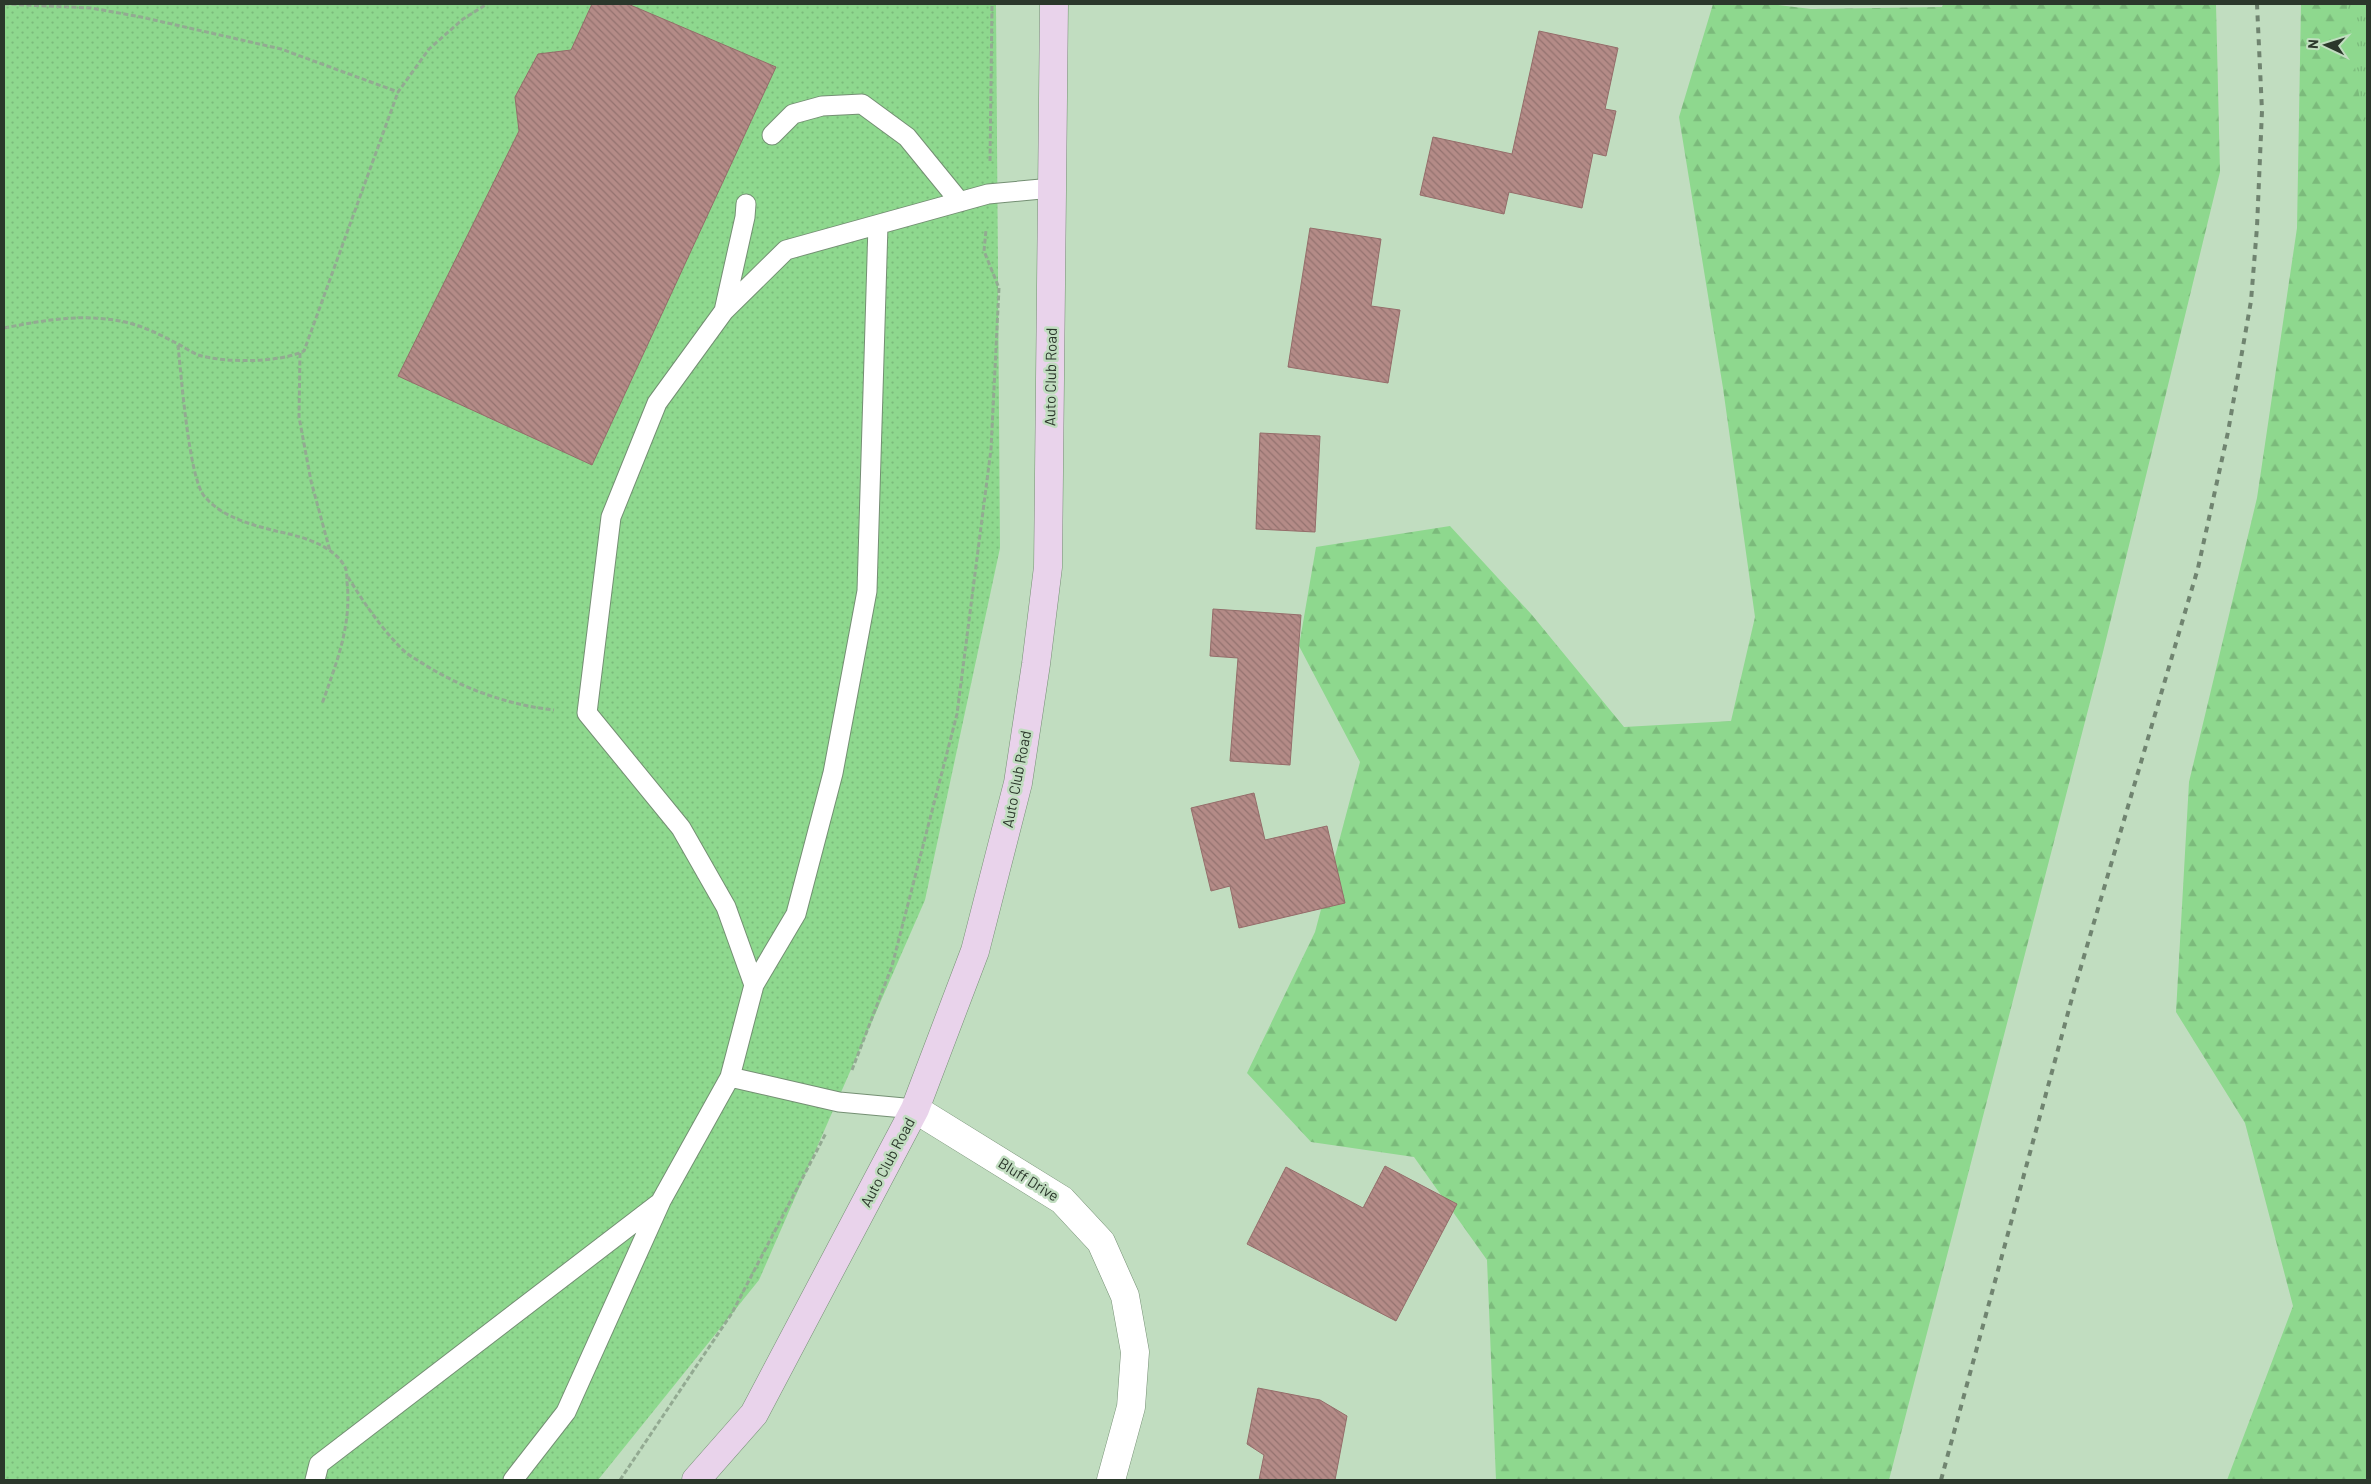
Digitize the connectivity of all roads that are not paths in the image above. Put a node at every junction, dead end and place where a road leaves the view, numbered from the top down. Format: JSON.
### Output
{"nodes":[{"id":1,"x":1054,"y":4,"type":"edge"},
{"id":2,"x":772,"y":135,"type":"dead end"},
{"id":3,"x":1052,"y":188,"type":"junction"},
{"id":4,"x":960,"y":202,"type":"junction"},
{"id":5,"x":746,"y":204,"type":"dead end"},
{"id":6,"x":878,"y":224,"type":"junction"},
{"id":7,"x":724,"y":311,"type":"junction"},
{"id":8,"x":754,"y":985,"type":"junction"},
{"id":9,"x":730,"y":1078,"type":"junction"},
{"id":10,"x":914,"y":1108,"type":"junction"},
{"id":11,"x":661,"y":1201,"type":"junction"},
{"id":12,"x":315,"y":1480,"type":"edge"},
{"id":13,"x":513,"y":1480,"type":"edge"},
{"id":14,"x":696,"y":1480,"type":"edge"},
{"id":15,"x":1111,"y":1480,"type":"edge"}],
"edges":[{"from":1,"to":3,"type":"street","name":"Auto Club Road"},
{"from":2,"to":4,"type":"lane"},
{"from":3,"to":4,"type":"lane"},
{"from":3,"to":10,"type":"street","name":"Auto Club Road"},
{"from":4,"to":6,"type":"lane"},
{"from":5,"to":7,"type":"lane"},
{"from":6,"to":7,"type":"lane"},
{"from":6,"to":8,"type":"lane"},
{"from":7,"to":8,"type":"lane"},
{"from":8,"to":9,"type":"lane"},
{"from":9,"to":10,"type":"lane"},
{"from":9,"to":11,"type":"lane"},
{"from":10,"to":14,"type":"street","name":"Auto Club Road"},
{"from":10,"to":15,"type":"street","name":"Bluff Drive"},
{"from":11,"to":12,"type":"lane"},
{"from":11,"to":13,"type":"lane"}]}
